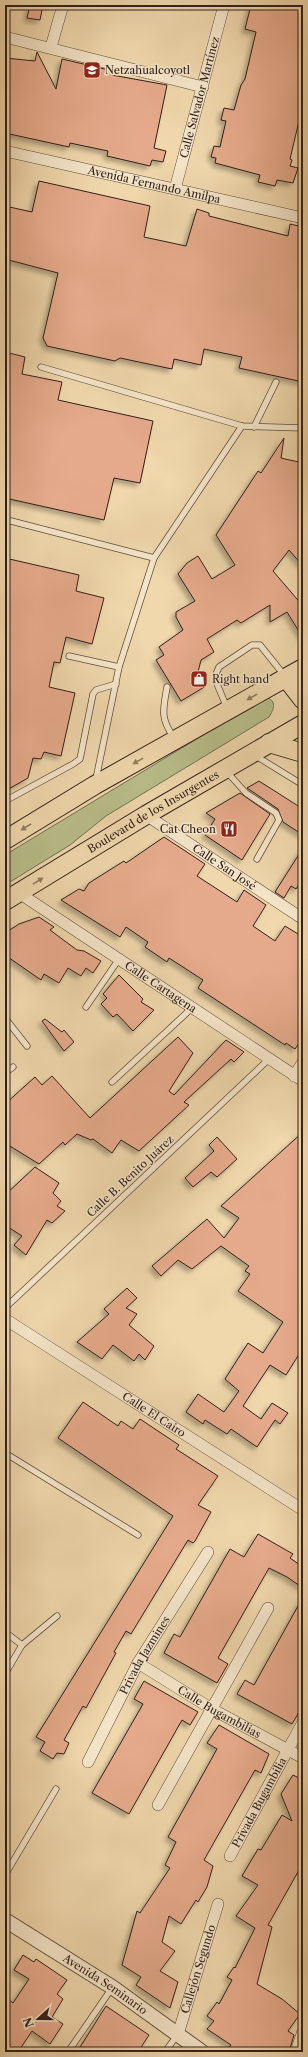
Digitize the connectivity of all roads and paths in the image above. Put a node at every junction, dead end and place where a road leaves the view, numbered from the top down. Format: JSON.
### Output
{"nodes":[{"id":1,"x":63,"y":5,"type":"edge"},
{"id":2,"x":224,"y":5,"type":"edge"},
{"id":3,"x":5,"y":37,"type":"edge"},
{"id":4,"x":52,"y":47,"type":"junction"},
{"id":5,"x":203,"y":87,"type":"junction"},
{"id":6,"x":5,"y":151,"type":"edge"},
{"id":7,"x":175,"y":189,"type":"junction"},
{"id":8,"x":302,"y":216,"type":"edge"},
{"id":9,"x":42,"y":367,"type":"dead end"},
{"id":10,"x":276,"y":382,"type":"dead end"},
{"id":11,"x":242,"y":426,"type":"junction"},
{"id":12,"x":254,"y":427,"type":"junction"},
{"id":13,"x":303,"y":428,"type":"edge"},
{"id":14,"x":11,"y":521,"type":"dead end"},
{"id":15,"x":154,"y":558,"type":"junction"},
{"id":16,"x":68,"y":656,"type":"dead end"},
{"id":17,"x":119,"y":667,"type":"junction"},
{"id":18,"x":303,"y":668,"type":"edge"},
{"id":19,"x":286,"y":678,"type":"junction"},
{"id":20,"x":116,"y":684,"type":"junction"},
{"id":21,"x":167,"y":687,"type":"dead end"},
{"id":22,"x":303,"y":700,"type":"edge"},
{"id":23,"x":228,"y":710,"type":"junction"},
{"id":24,"x":303,"y":724,"type":"edge"},
{"id":25,"x":175,"y":740,"type":"junction"},
{"id":26,"x":269,"y":743,"type":"junction"},
{"id":27,"x":251,"y":753,"type":"junction"},
{"id":28,"x":303,"y":753,"type":"edge"},
{"id":29,"x":224,"y":769,"type":"junction"},
{"id":30,"x":95,"y":785,"type":"junction"},
{"id":31,"x":303,"y":785,"type":"edge"},
{"id":32,"x":5,"y":801,"type":"edge"},
{"id":33,"x":146,"y":815,"type":"junction"},
{"id":34,"x":5,"y":840,"type":"edge"},
{"id":35,"x":257,"y":859,"type":"dead end"},
{"id":36,"x":12,"y":897,"type":"edge"},
{"id":37,"x":303,"y":919,"type":"edge"},
{"id":38,"x":119,"y":960,"type":"junction"},
{"id":39,"x":86,"y":1007,"type":"dead end"},
{"id":40,"x":192,"y":1008,"type":"junction"},
{"id":41,"x":5,"y":1018,"type":"edge"},
{"id":42,"x":27,"y":1046,"type":"dead end"},
{"id":43,"x":269,"y":1059,"type":"junction"},
{"id":44,"x":303,"y":1062,"type":"edge"},
{"id":45,"x":13,"y":1067,"type":"dead end"},
{"id":46,"x":5,"y":1073,"type":"edge"},
{"id":47,"x":298,"y":1078,"type":"edge"},
{"id":48,"x":112,"y":1082,"type":"dead end"},
{"id":49,"x":5,"y":1308,"type":"edge"},
{"id":50,"x":5,"y":1319,"type":"edge"},
{"id":51,"x":5,"y":1453,"type":"edge"},
{"id":52,"x":303,"y":1510,"type":"edge"},
{"id":53,"x":138,"y":1535,"type":"dead end"},
{"id":54,"x":208,"y":1552,"type":"dead end"},
{"id":55,"x":268,"y":1608,"type":"dead end"},
{"id":56,"x":56,"y":1616,"type":"dead end"},
{"id":57,"x":5,"y":1634,"type":"edge"},
{"id":58,"x":22,"y":1644,"type":"junction"},
{"id":59,"x":138,"y":1663,"type":"junction"},
{"id":60,"x":5,"y":1674,"type":"edge"},
{"id":61,"x":212,"y":1709,"type":"junction"},
{"id":62,"x":303,"y":1722,"type":"edge"},
{"id":63,"x":288,"y":1750,"type":"junction"},
{"id":64,"x":303,"y":1758,"type":"edge"},
{"id":65,"x":88,"y":1762,"type":"dead end"},
{"id":66,"x":56,"y":1789,"type":"dead end"},
{"id":67,"x":158,"y":1805,"type":"dead end"},
{"id":68,"x":230,"y":1856,"type":"dead end"},
{"id":69,"x":5,"y":1876,"type":"edge"},
{"id":70,"x":218,"y":1904,"type":"dead end"},
{"id":71,"x":5,"y":1920,"type":"edge"},
{"id":72,"x":112,"y":1988,"type":"junction"},
{"id":73,"x":303,"y":2031,"type":"edge"},
{"id":74,"x":178,"y":2034,"type":"junction"},
{"id":75,"x":68,"y":2052,"type":"edge"},
{"id":76,"x":165,"y":2052,"type":"edge"},
{"id":77,"x":202,"y":2052,"type":"edge"},
{"id":78,"x":296,"y":2052,"type":"edge"}],
"edges":[{"from":1,"to":4,"type":"street"},
{"from":2,"to":5,"type":"street","name":"Calle Salvador Martínez"},
{"from":3,"to":4,"type":"street"},
{"from":4,"to":5,"type":"street"},
{"from":5,"to":7,"type":"street","name":"Calle Salvador Martínez"},
{"from":6,"to":7,"type":"street","name":"Avenida Fernando Amilpa"},
{"from":7,"to":8,"type":"street","name":"Avenida Fernando Amilpa"},
{"from":9,"to":11,"type":"lane"},
{"from":10,"to":12,"type":"lane"},
{"from":11,"to":12,"type":"lane"},
{"from":11,"to":15,"type":"lane"},
{"from":12,"to":13,"type":"lane"},
{"from":14,"to":15,"type":"lane"},
{"from":15,"to":17,"type":"lane"},
{"from":16,"to":17,"type":"lane"},
{"from":17,"to":20,"type":"lane"},
{"from":18,"to":19,"type":"main road"},
{"from":19,"to":22,"type":"main road"},
{"from":19,"to":23,"type":"main road","one_way":true},
{"from":19,"to":23,"type":"lane"},
{"from":20,"to":30,"type":"lane"},
{"from":20,"to":32,"type":"lane"},
{"from":21,"to":25,"type":"lane"},
{"from":23,"to":25,"type":"main road"},
{"from":24,"to":26,"type":"main road","name":"Boulevard de los Insurgentes"},
{"from":25,"to":30,"type":"main road","one_way":true},
{"from":26,"to":27,"type":"main road","name":"Boulevard de los Insurgentes"},
{"from":26,"to":28,"type":"main road"},
{"from":27,"to":29,"type":"main road","name":"Boulevard de los Insurgentes"},
{"from":27,"to":31,"type":"lane"},
{"from":29,"to":33,"type":"main road","name":"Boulevard de los Insurgentes"},
{"from":29,"to":35,"type":"lane"},
{"from":30,"to":34,"type":"main road","one_way":true},
{"from":36,"to":33,"type":"main road","name":"Boulevard de los Insurgentes","one_way":true},
{"from":33,"to":37,"type":"street","name":"Calle San José"},
{"from":36,"to":38,"type":"street","name":"Calle Cartagena"},
{"from":38,"to":39,"type":"lane"},
{"from":38,"to":40,"type":"street","name":"Calle Cartagena"},
{"from":40,"to":43,"type":"street","name":"Calle Cartagena"},
{"from":40,"to":48,"type":"lane"},
{"from":41,"to":42,"type":"lane"},
{"from":43,"to":47,"type":"street","name":"Calle Cartagena"},
{"from":43,"to":49,"type":"lane","name":"Calle B. Benito Juárez"},
{"from":44,"to":47,"type":"street"},
{"from":45,"to":46,"type":"lane"},
{"from":50,"to":52,"type":"street","name":"Calle El Cairo"},
{"from":51,"to":53,"type":"lane"},
{"from":54,"to":59,"type":"street","name":"Privada Jazmines"},
{"from":55,"to":61,"type":"street"},
{"from":56,"to":58,"type":"lane"},
{"from":57,"to":58,"type":"lane"},
{"from":58,"to":60,"type":"lane"},
{"from":59,"to":61,"type":"street","name":"Calle Bugambilias"},
{"from":59,"to":65,"type":"street","name":"Privada Jazmines"},
{"from":61,"to":63,"type":"street","name":"Calle Bugambilias"},
{"from":61,"to":67,"type":"street"},
{"from":62,"to":63,"type":"street","name":"Privada Bugambilia"},
{"from":63,"to":64,"type":"street","name":"Calle Bugambilias"},
{"from":63,"to":68,"type":"street","name":"Privada Bugambilia"},
{"from":66,"to":69,"type":"lane"},
{"from":70,"to":74,"type":"street","name":"Callejón Segundo"},
{"from":71,"to":72,"type":"street","name":"Avenida Seminario"},
{"from":72,"to":74,"type":"street","name":"Avenida Seminario"},
{"from":72,"to":75,"type":"lane"},
{"from":73,"to":78,"type":"street"},
{"from":74,"to":76,"type":"lane"},
{"from":74,"to":77,"type":"street","name":"Avenida Seminario"}]}
